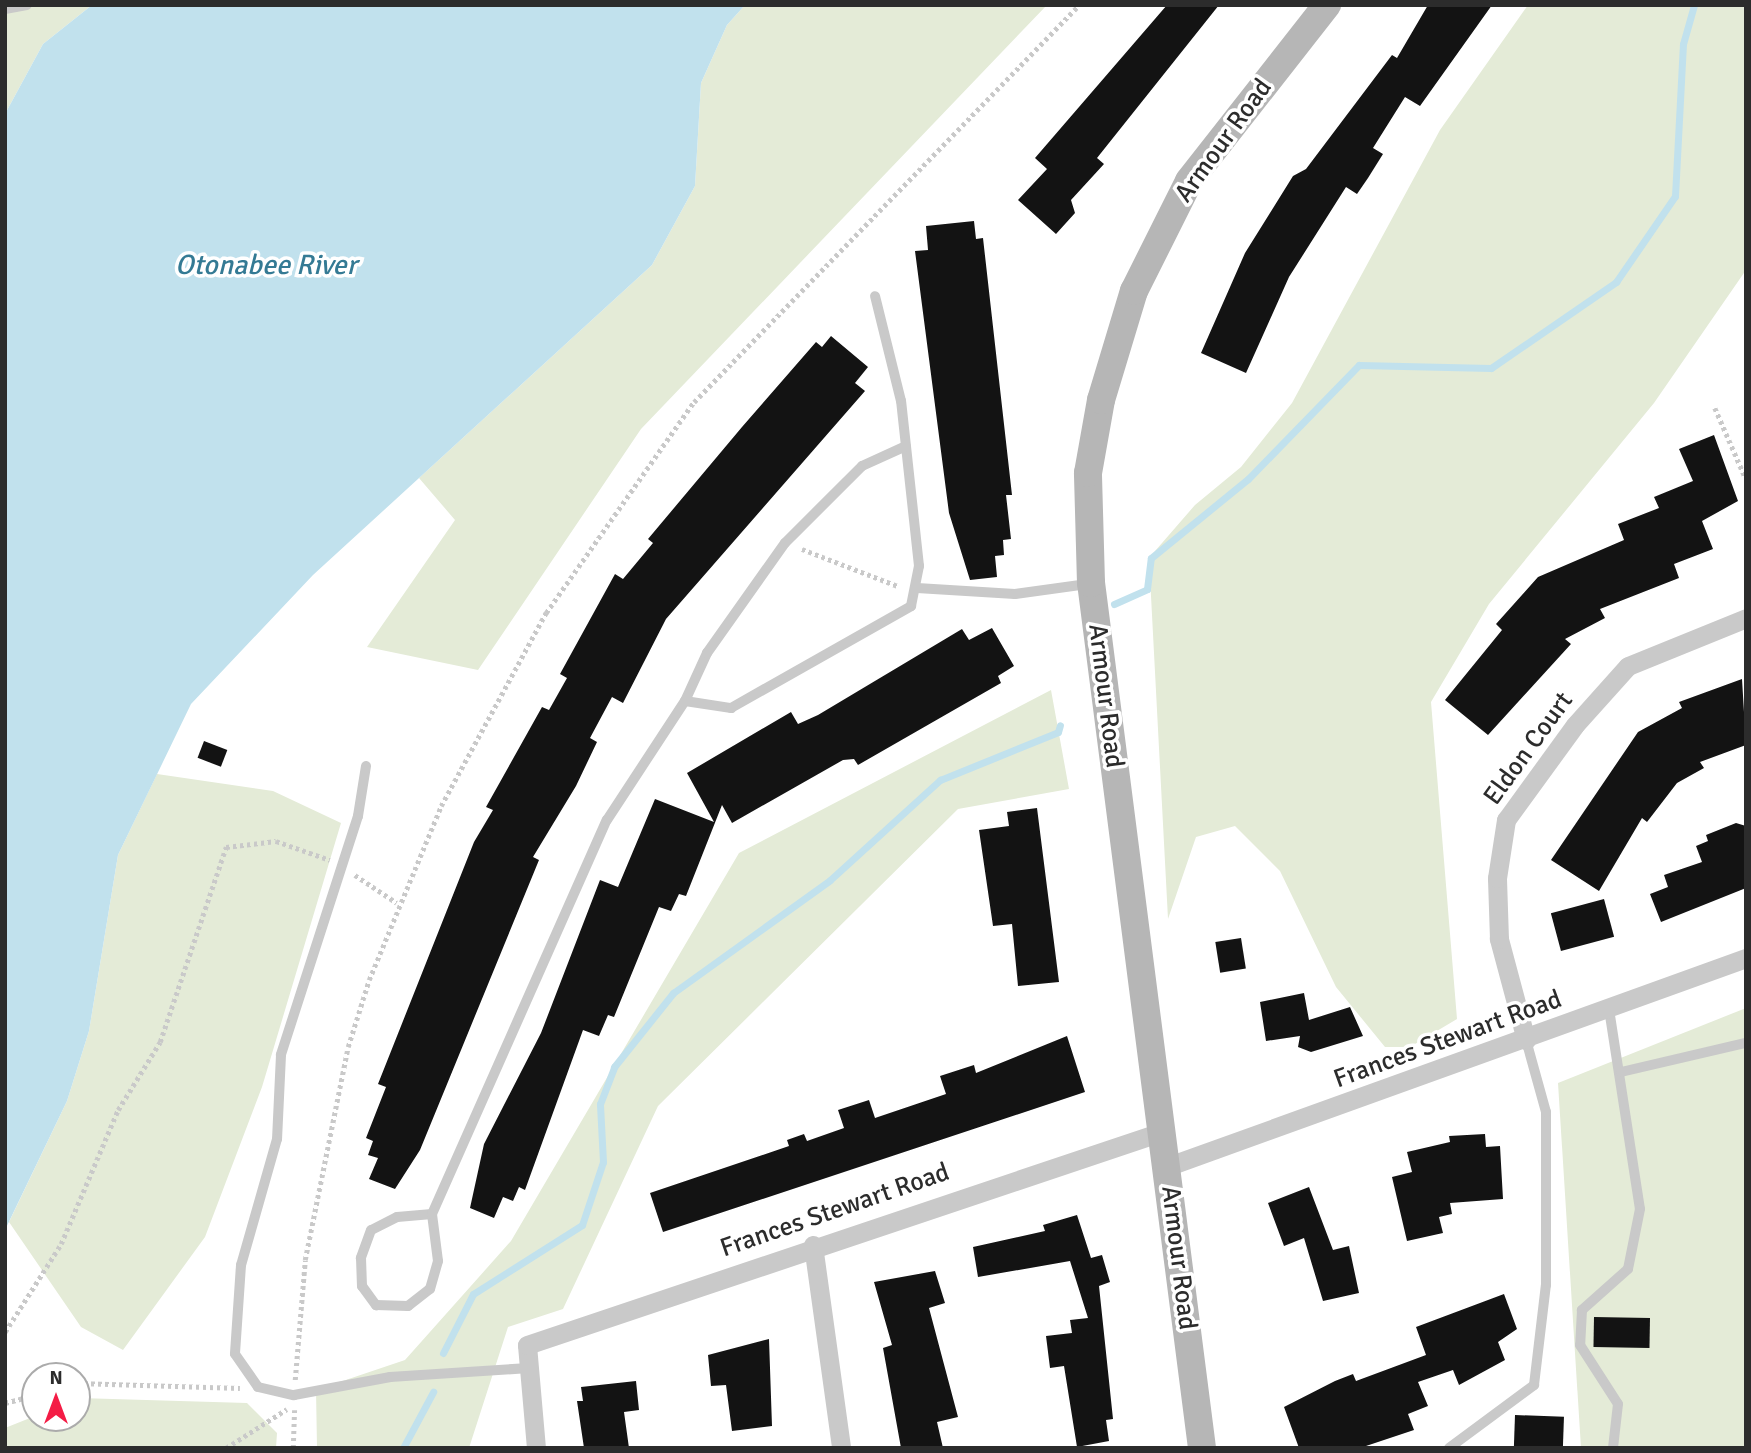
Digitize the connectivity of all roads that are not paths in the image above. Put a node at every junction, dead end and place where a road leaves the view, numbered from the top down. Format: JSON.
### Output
{"nodes":[{"id":1,"x":27,"y":5,"type":"edge"},
{"id":2,"x":1327,"y":5,"type":"edge"},
{"id":3,"x":5,"y":9,"type":"edge"},
{"id":4,"x":875,"y":296,"type":"dead end"},
{"id":5,"x":906,"y":446,"type":"junction"},
{"id":6,"x":1091,"y":583,"type":"junction"},
{"id":7,"x":917,"y":589,"type":"junction"},
{"id":8,"x":1746,"y":618,"type":"edge"},
{"id":9,"x":685,"y":701,"type":"junction"},
{"id":10,"x":366,"y":766,"type":"dead end"},
{"id":11,"x":1746,"y":958,"type":"edge"},
{"id":12,"x":1609,"y":1009,"type":"junction"},
{"id":13,"x":1526,"y":1040,"type":"junction"},
{"id":14,"x":1746,"y":1043,"type":"edge"},
{"id":15,"x":1621,"y":1072,"type":"junction"},
{"id":16,"x":1161,"y":1132,"type":"junction"},
{"id":17,"x":1166,"y":1167,"type":"junction"},
{"id":18,"x":432,"y":1214,"type":"junction"},
{"id":19,"x":813,"y":1245,"type":"junction"},
{"id":20,"x":529,"y":1368,"type":"junction"},
{"id":21,"x":536,"y":1448,"type":"edge"},
{"id":22,"x":841,"y":1448,"type":"edge"},
{"id":23,"x":1202,"y":1448,"type":"edge"},
{"id":24,"x":1449,"y":1448,"type":"edge"},
{"id":25,"x":1613,"y":1448,"type":"edge"}],
"edges":[{"from":1,"to":3,"type":"lane"},
{"from":2,"to":6,"type":"main road","name":"Armour Road"},
{"from":4,"to":5,"type":"lane"},
{"from":5,"to":7,"type":"lane"},
{"from":5,"to":9,"type":"lane"},
{"from":6,"to":7,"type":"lane"},
{"from":6,"to":16,"type":"main road","name":"Armour Road"},
{"from":7,"to":9,"type":"lane"},
{"from":8,"to":13,"type":"street","name":"Eldon Court"},
{"from":9,"to":18,"type":"lane"},
{"from":10,"to":20,"type":"lane"},
{"from":11,"to":12,"type":"street","name":"Frances Stewart Road"},
{"from":12,"to":13,"type":"street","name":"Frances Stewart Road"},
{"from":12,"to":15,"type":"lane"},
{"from":13,"to":17,"type":"street","name":"Frances Stewart Road"},
{"from":13,"to":24,"type":"lane"},
{"from":14,"to":15,"type":"lane"},
{"from":15,"to":25,"type":"lane"},
{"from":16,"to":17,"type":"main road","name":"Armour Road"},
{"from":16,"to":19,"type":"street","name":"Frances Stewart Road"},
{"from":17,"to":23,"type":"main road","name":"Armour Road"},
{"from":18,"to":18,"type":"lane"},
{"from":19,"to":20,"type":"street","name":"Frances Stewart Road"},
{"from":19,"to":22,"type":"street"},
{"from":20,"to":21,"type":"street"}]}
